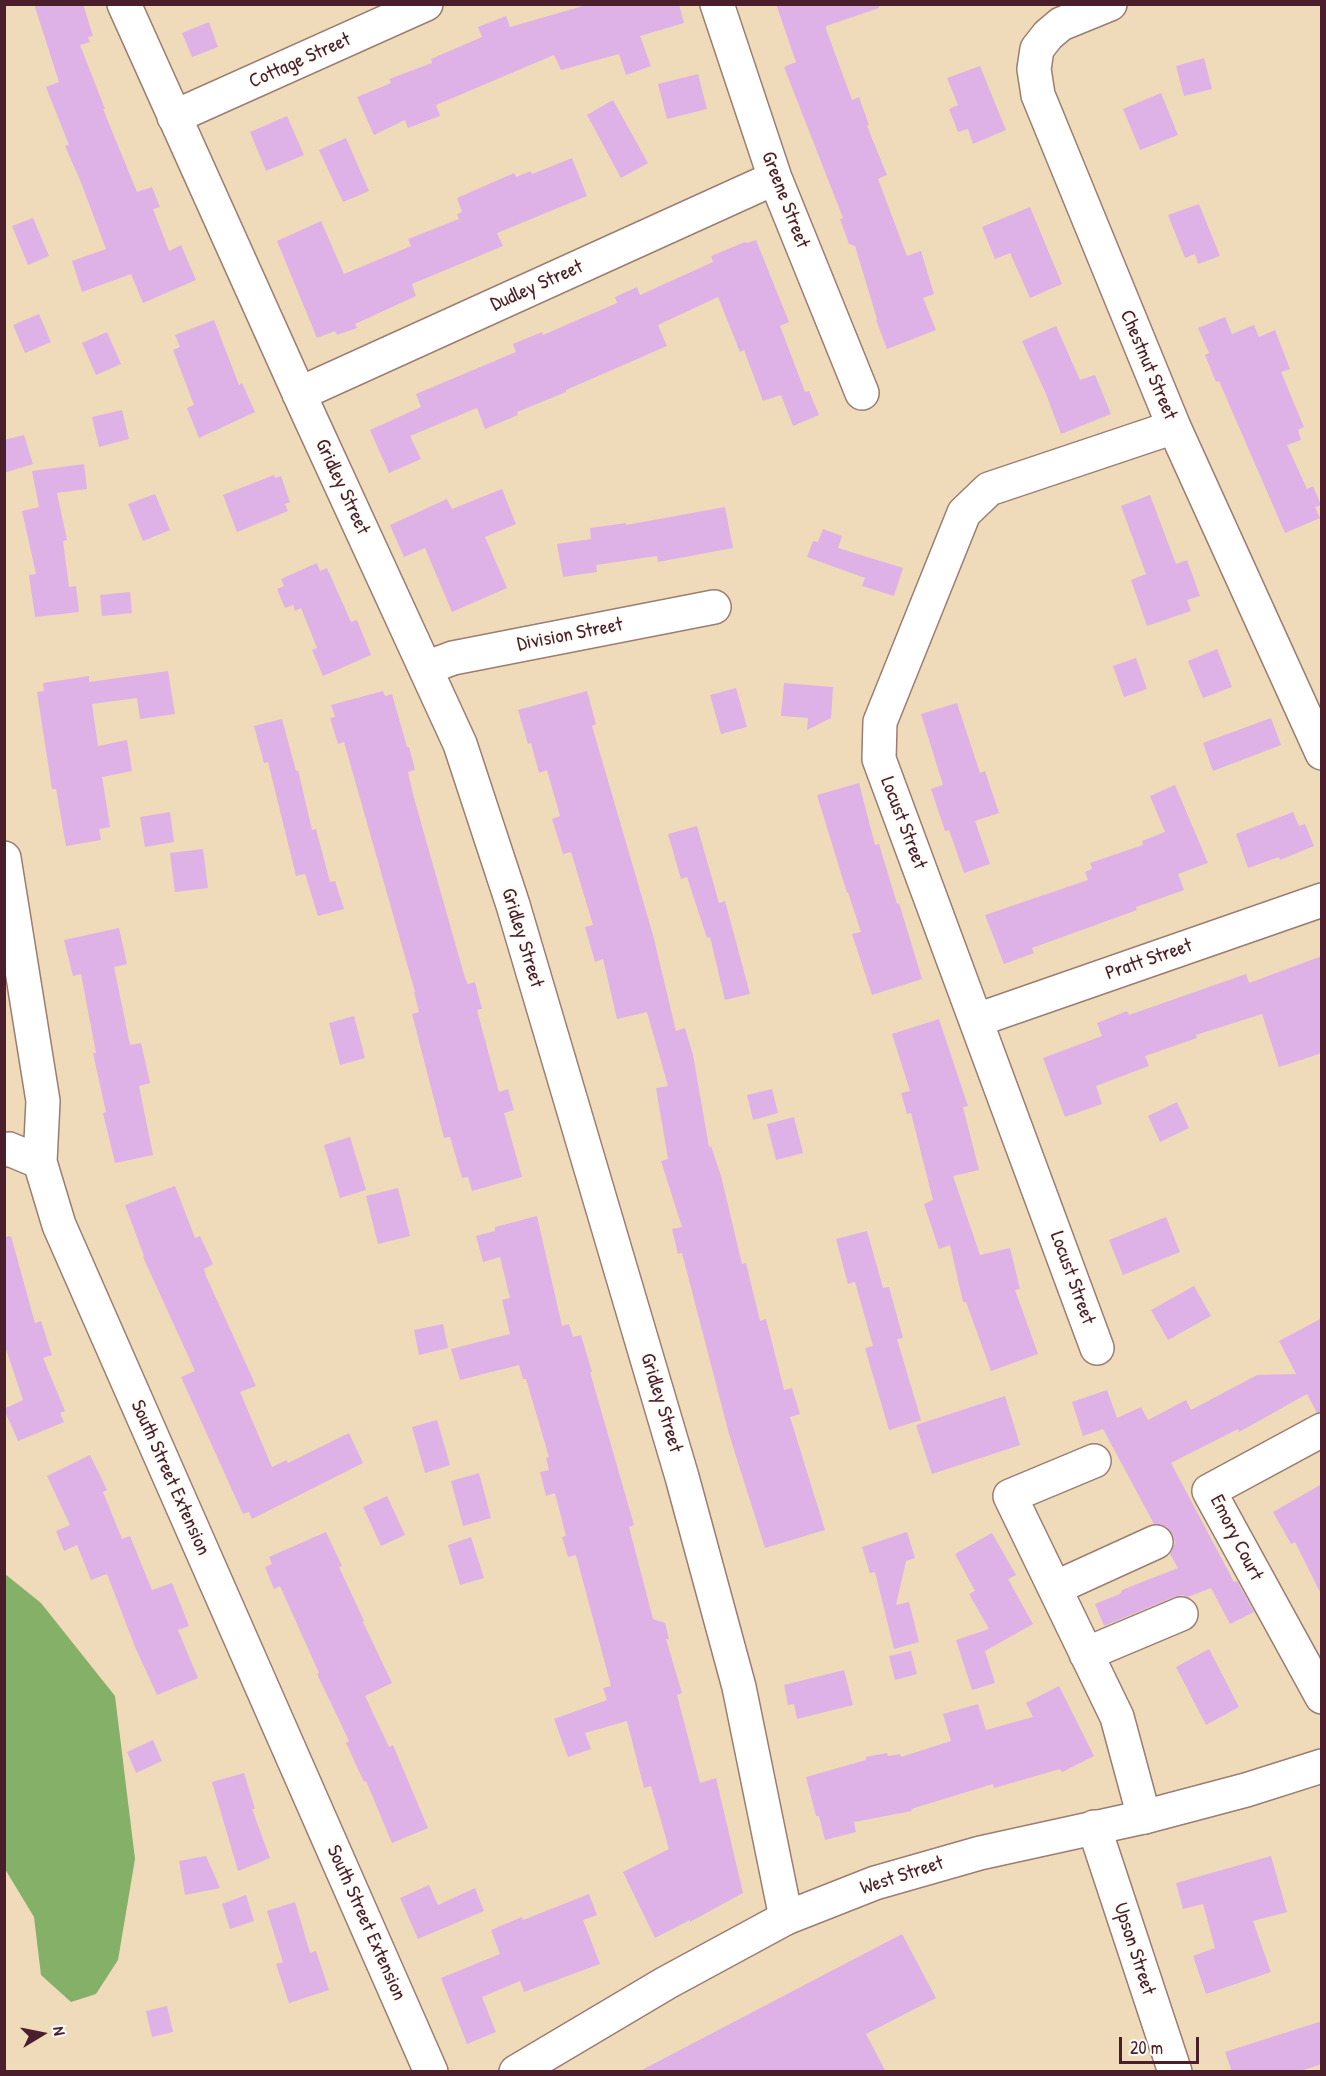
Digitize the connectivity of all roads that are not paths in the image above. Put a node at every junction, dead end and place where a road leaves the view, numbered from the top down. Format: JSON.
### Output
{"nodes":[{"id":1,"x":124,"y":4,"type":"edge"},
{"id":2,"x":426,"y":4,"type":"edge"},
{"id":3,"x":717,"y":4,"type":"edge"},
{"id":4,"x":1110,"y":4,"type":"edge"},
{"id":5,"x":174,"y":117,"type":"junction"},
{"id":6,"x":775,"y":178,"type":"junction"},
{"id":7,"x":862,"y":393,"type":"dead end"},
{"id":8,"x":299,"y":394,"type":"junction"},
{"id":9,"x":1174,"y":427,"type":"junction"},
{"id":10,"x":714,"y":607,"type":"dead end"},
{"id":11,"x":426,"y":668,"type":"junction"},
{"id":12,"x":1322,"y":753,"type":"edge"},
{"id":13,"x":4,"y":858,"type":"edge"},
{"id":14,"x":1322,"y":900,"type":"edge"},
{"id":15,"x":977,"y":1020,"type":"junction"},
{"id":16,"x":4,"y":1150,"type":"edge"},
{"id":17,"x":40,"y":1162,"type":"junction"},
{"id":18,"x":1097,"y":1348,"type":"dead end"},
{"id":19,"x":1322,"y":1430,"type":"edge"},
{"id":20,"x":1094,"y":1461,"type":"dead end"},
{"id":21,"x":1156,"y":1542,"type":"dead end"},
{"id":22,"x":1055,"y":1588,"type":"junction"},
{"id":23,"x":1181,"y":1614,"type":"dead end"},
{"id":24,"x":1086,"y":1654,"type":"junction"},
{"id":25,"x":1322,"y":1697,"type":"edge"},
{"id":26,"x":1322,"y":1766,"type":"edge"},
{"id":27,"x":1144,"y":1817,"type":"junction"},
{"id":28,"x":1094,"y":1827,"type":"junction"},
{"id":29,"x":786,"y":1918,"type":"junction"},
{"id":30,"x":431,"y":2072,"type":"edge"},
{"id":31,"x":516,"y":2072,"type":"edge"},
{"id":32,"x":1175,"y":2072,"type":"edge"}],
"edges":[{"from":1,"to":5,"type":"street","name":"Gridley Street"},
{"from":2,"to":5,"type":"street","name":"Cottage Street"},
{"from":3,"to":6,"type":"street","name":"Greene Street"},
{"from":4,"to":9,"type":"street","name":"Chestnut Street"},
{"from":5,"to":8,"type":"street","name":"Gridley Street"},
{"from":6,"to":7,"type":"street","name":"Greene Street"},
{"from":6,"to":8,"type":"street","name":"Dudley Street"},
{"from":8,"to":11,"type":"street","name":"Gridley Street"},
{"from":9,"to":12,"type":"street","name":"Chestnut Street"},
{"from":9,"to":15,"type":"street","name":"Locust Street"},
{"from":10,"to":11,"type":"street","name":"Division Street"},
{"from":11,"to":29,"type":"street","name":"Gridley Street"},
{"from":13,"to":17,"type":"street","name":"South Street Extension"},
{"from":14,"to":15,"type":"street","name":"Pratt Street"},
{"from":15,"to":18,"type":"street","name":"Locust Street"},
{"from":16,"to":17,"type":"street"},
{"from":17,"to":30,"type":"street","name":"South Street Extension"},
{"from":19,"to":25,"type":"street","name":"Emory Court"},
{"from":20,"to":22,"type":"street"},
{"from":21,"to":22,"type":"street"},
{"from":22,"to":24,"type":"street"},
{"from":23,"to":24,"type":"street"},
{"from":24,"to":27,"type":"street"},
{"from":26,"to":27,"type":"street","name":"West Street"},
{"from":27,"to":28,"type":"street","name":"West Street"},
{"from":28,"to":29,"type":"street","name":"West Street"},
{"from":28,"to":32,"type":"street","name":"Upson Street"},
{"from":29,"to":31,"type":"street","name":"West Street"}]}
